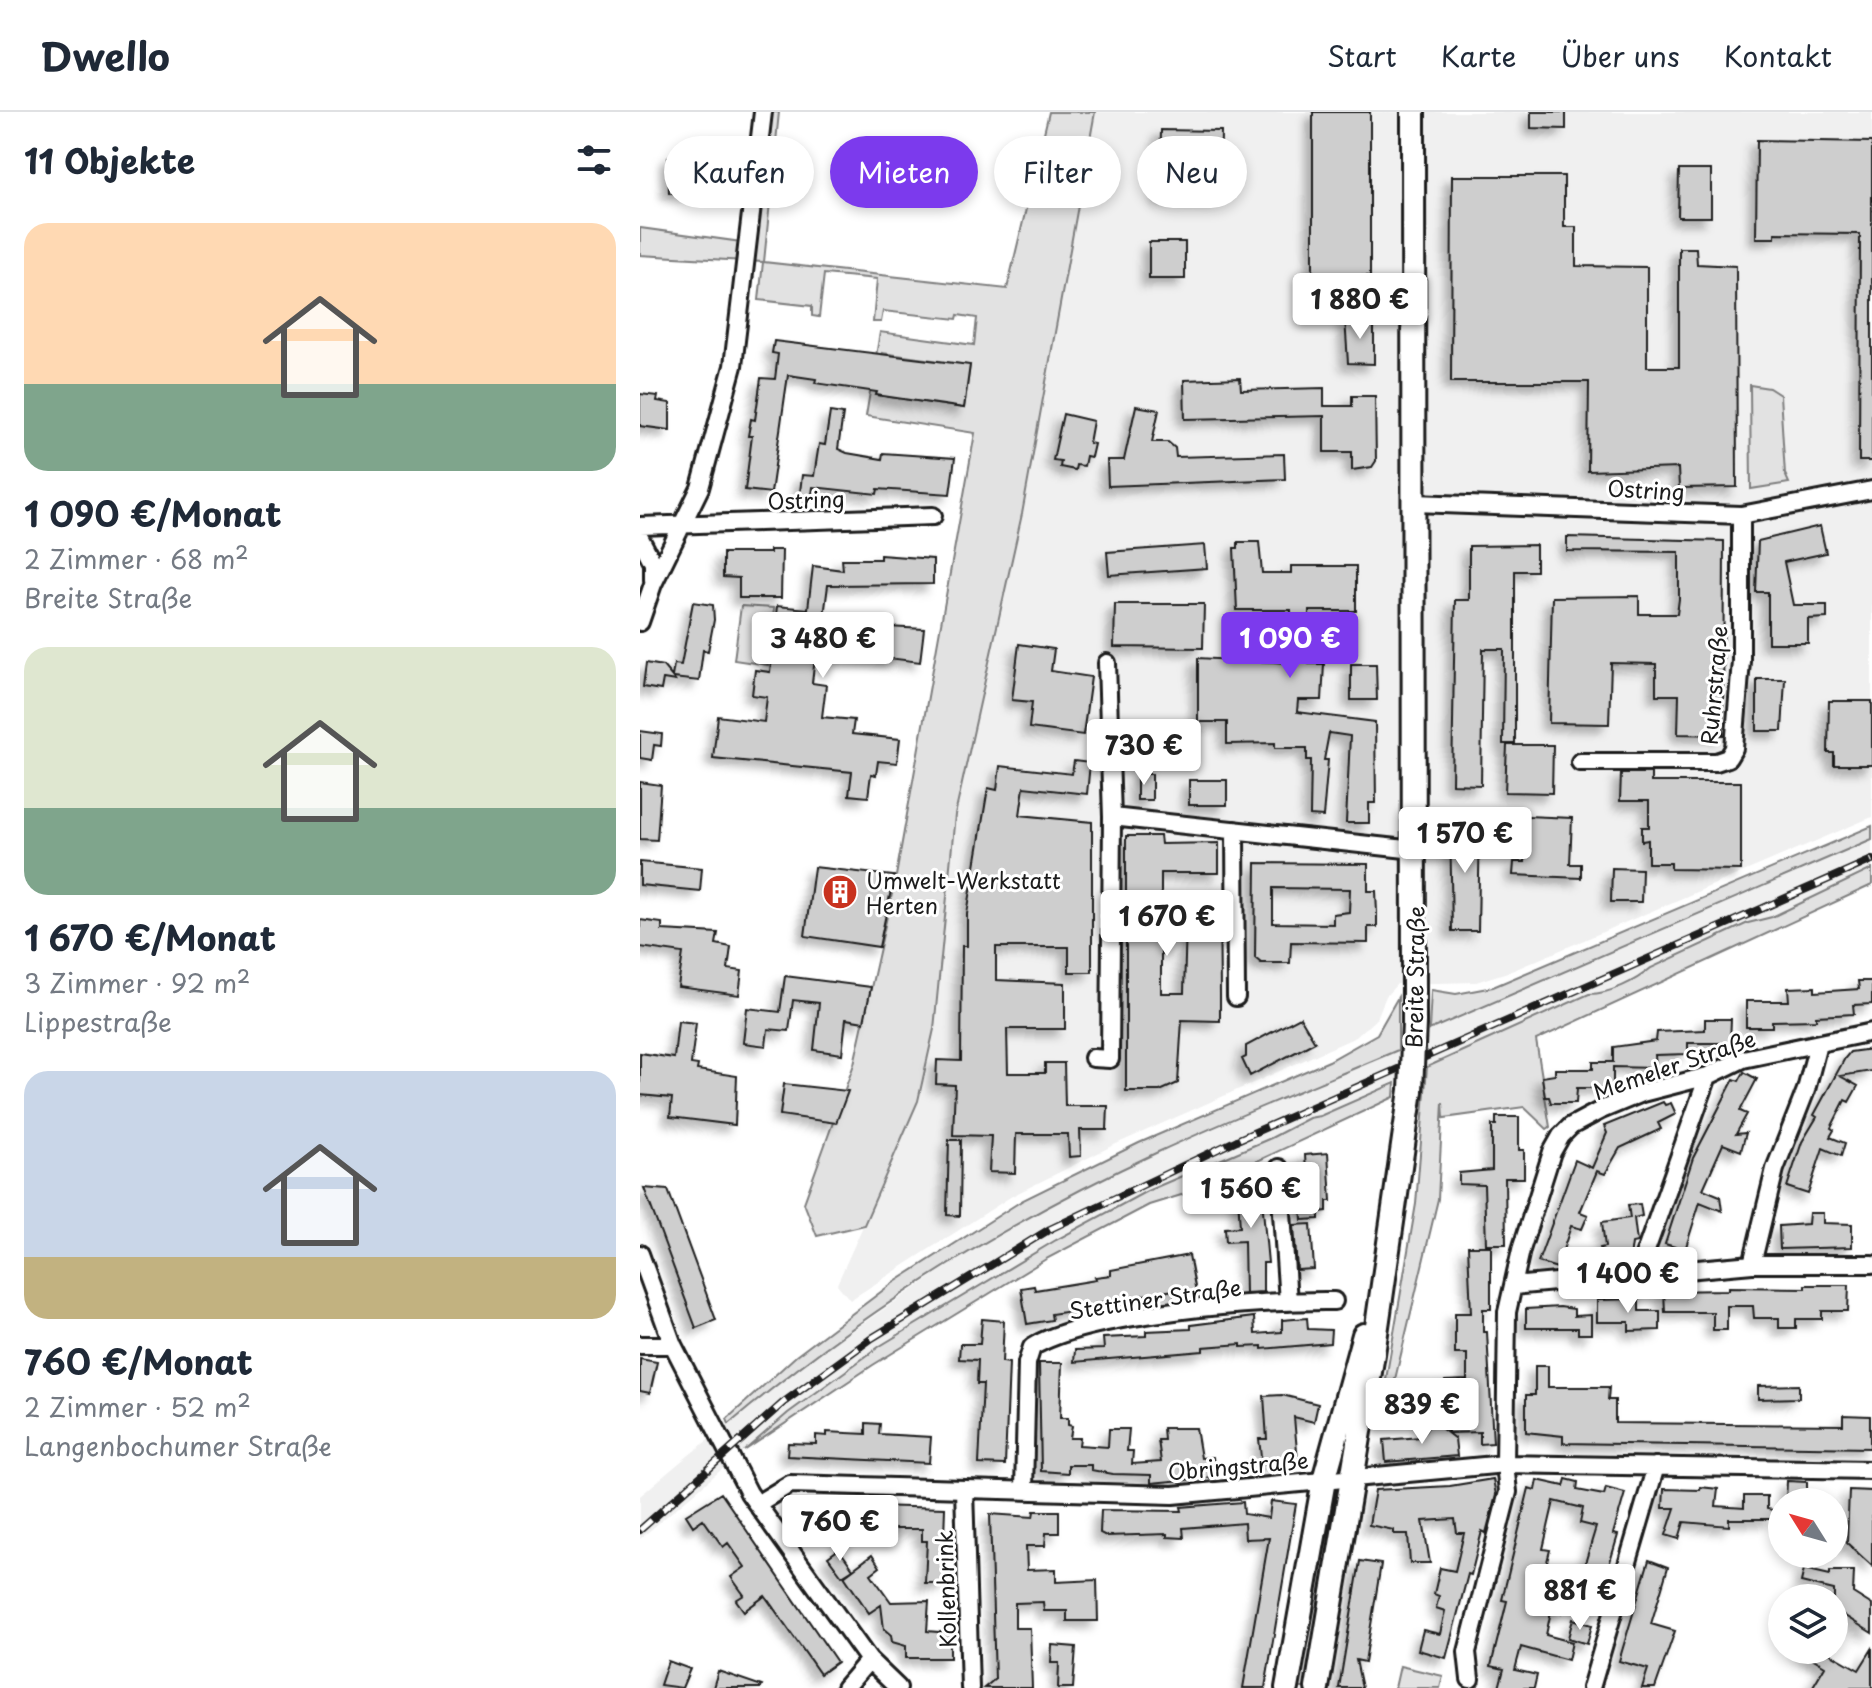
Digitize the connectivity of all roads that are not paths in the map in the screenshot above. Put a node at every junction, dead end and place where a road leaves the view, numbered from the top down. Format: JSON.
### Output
{"nodes":[{"id":1,"x":763,"y":112,"type":"edge"},
{"id":2,"x":1413,"y":112,"type":"edge"},
{"id":3,"x":1872,"y":490,"type":"edge"},
{"id":4,"x":1415,"y":503,"type":"junction"},
{"id":5,"x":1741,"y":515,"type":"junction"},
{"id":6,"x":933,"y":516,"type":"dead end"},
{"id":7,"x":680,"y":525,"type":"junction"},
{"id":8,"x":640,"y":526,"type":"edge"},
{"id":9,"x":640,"y":538,"type":"edge"},
{"id":10,"x":653,"y":584,"type":"junction"},
{"id":11,"x":640,"y":622,"type":"edge"},
{"id":12,"x":1107,"y":663,"type":"dead end"},
{"id":13,"x":1580,"y":762,"type":"dead end"},
{"id":14,"x":1112,"y":817,"type":"junction"},
{"id":15,"x":1235,"y":830,"type":"junction"},
{"id":16,"x":1415,"y":850,"type":"junction"},
{"id":17,"x":1236,"y":997,"type":"dead end"},
{"id":18,"x":1872,"y":1032,"type":"edge"},
{"id":19,"x":1818,"y":1044,"type":"junction"},
{"id":20,"x":1093,"y":1058,"type":"dead end"},
{"id":21,"x":1708,"y":1076,"type":"junction"},
{"id":22,"x":1279,"y":1168,"type":"dead end"},
{"id":23,"x":640,"y":1254,"type":"edge"},
{"id":24,"x":1387,"y":1257,"type":"junction"},
{"id":25,"x":1752,"y":1264,"type":"junction"},
{"id":26,"x":1872,"y":1264,"type":"edge"},
{"id":27,"x":1638,"y":1273,"type":"junction"},
{"id":28,"x":1513,"y":1286,"type":"junction"},
{"id":29,"x":1334,"y":1301,"type":"dead end"},
{"id":30,"x":1288,"y":1302,"type":"junction"},
{"id":31,"x":640,"y":1345,"type":"edge"},
{"id":32,"x":673,"y":1345,"type":"junction"},
{"id":33,"x":1505,"y":1464,"type":"junction"},
{"id":34,"x":1656,"y":1466,"type":"junction"},
{"id":35,"x":1872,"y":1470,"type":"edge"},
{"id":36,"x":1353,"y":1478,"type":"junction"},
{"id":37,"x":1324,"y":1480,"type":"junction"},
{"id":38,"x":964,"y":1489,"type":"junction"},
{"id":39,"x":1024,"y":1490,"type":"junction"},
{"id":40,"x":757,"y":1504,"type":"junction"},
{"id":41,"x":869,"y":1660,"type":"junction"},
{"id":42,"x":1470,"y":1679,"type":"dead end"},
{"id":43,"x":845,"y":1688,"type":"edge"},
{"id":44,"x":898,"y":1688,"type":"edge"},
{"id":45,"x":970,"y":1688,"type":"edge"},
{"id":46,"x":1287,"y":1688,"type":"edge"},
{"id":47,"x":1317,"y":1688,"type":"edge"},
{"id":48,"x":1591,"y":1688,"type":"edge"}],
"edges":[{"from":1,"to":7,"type":"street"},
{"from":2,"to":4,"type":"street","name":"Breite Straße"},
{"from":3,"to":5,"type":"street","name":"Ostring"},
{"from":4,"to":5,"type":"street","name":"Ostring"},
{"from":4,"to":16,"type":"street","name":"Breite Straße"},
{"from":5,"to":13,"type":"street","name":"Ruhrstraße"},
{"from":6,"to":7,"type":"street","name":"Ostring"},
{"from":7,"to":8,"type":"street","name":"Ostring"},
{"from":7,"to":10,"type":"street"},
{"from":9,"to":10,"type":"street"},
{"from":10,"to":11,"type":"street"},
{"from":12,"to":14,"type":"street"},
{"from":14,"to":15,"type":"street"},
{"from":14,"to":20,"type":"street"},
{"from":15,"to":16,"type":"street"},
{"from":15,"to":17,"type":"street"},
{"from":16,"to":24,"type":"street","name":"Breite Straße","bridge":true},
{"from":18,"to":19,"type":"street","name":"Memeler Straße"},
{"from":19,"to":21,"type":"street","name":"Memeler Straße"},
{"from":19,"to":25,"type":"street"},
{"from":21,"to":27,"type":"street"},
{"from":21,"to":28,"type":"street","name":"Memeler Straße"},
{"from":22,"to":30,"type":"street"},
{"from":23,"to":32,"type":"street"},
{"from":24,"to":36,"type":"street","name":"Breite Straße"},
{"from":24,"to":37,"type":"street","name":"Breite Straße"},
{"from":25,"to":26,"type":"street"},
{"from":25,"to":27,"type":"street"},
{"from":27,"to":28,"type":"street"},
{"from":28,"to":33,"type":"street"},
{"from":29,"to":30,"type":"street","name":"Stettiner Straße"},
{"from":30,"to":39,"type":"street","name":"Stettiner Straße"},
{"from":31,"to":32,"type":"street"},
{"from":32,"to":40,"type":"street"},
{"from":33,"to":34,"type":"street","name":"Obringstraße"},
{"from":33,"to":36,"type":"street","name":"Obringstraße"},
{"from":33,"to":42,"type":"street"},
{"from":34,"to":35,"type":"street","name":"Obringstraße"},
{"from":34,"to":48,"type":"street"},
{"from":36,"to":37,"type":"street","name":"Obringstraße"},
{"from":36,"to":47,"type":"street","name":"Breite Straße"},
{"from":37,"to":39,"type":"street","name":"Obringstraße"},
{"from":37,"to":46,"type":"street","name":"Breite Straße"},
{"from":38,"to":39,"type":"street","name":"Obringstraße"},
{"from":38,"to":40,"type":"street","name":"Obringstraße"},
{"from":38,"to":45,"type":"street","name":"Kollenbrink"},
{"from":40,"to":41,"type":"street"},
{"from":41,"to":43,"type":"street"},
{"from":41,"to":44,"type":"street"}]}
